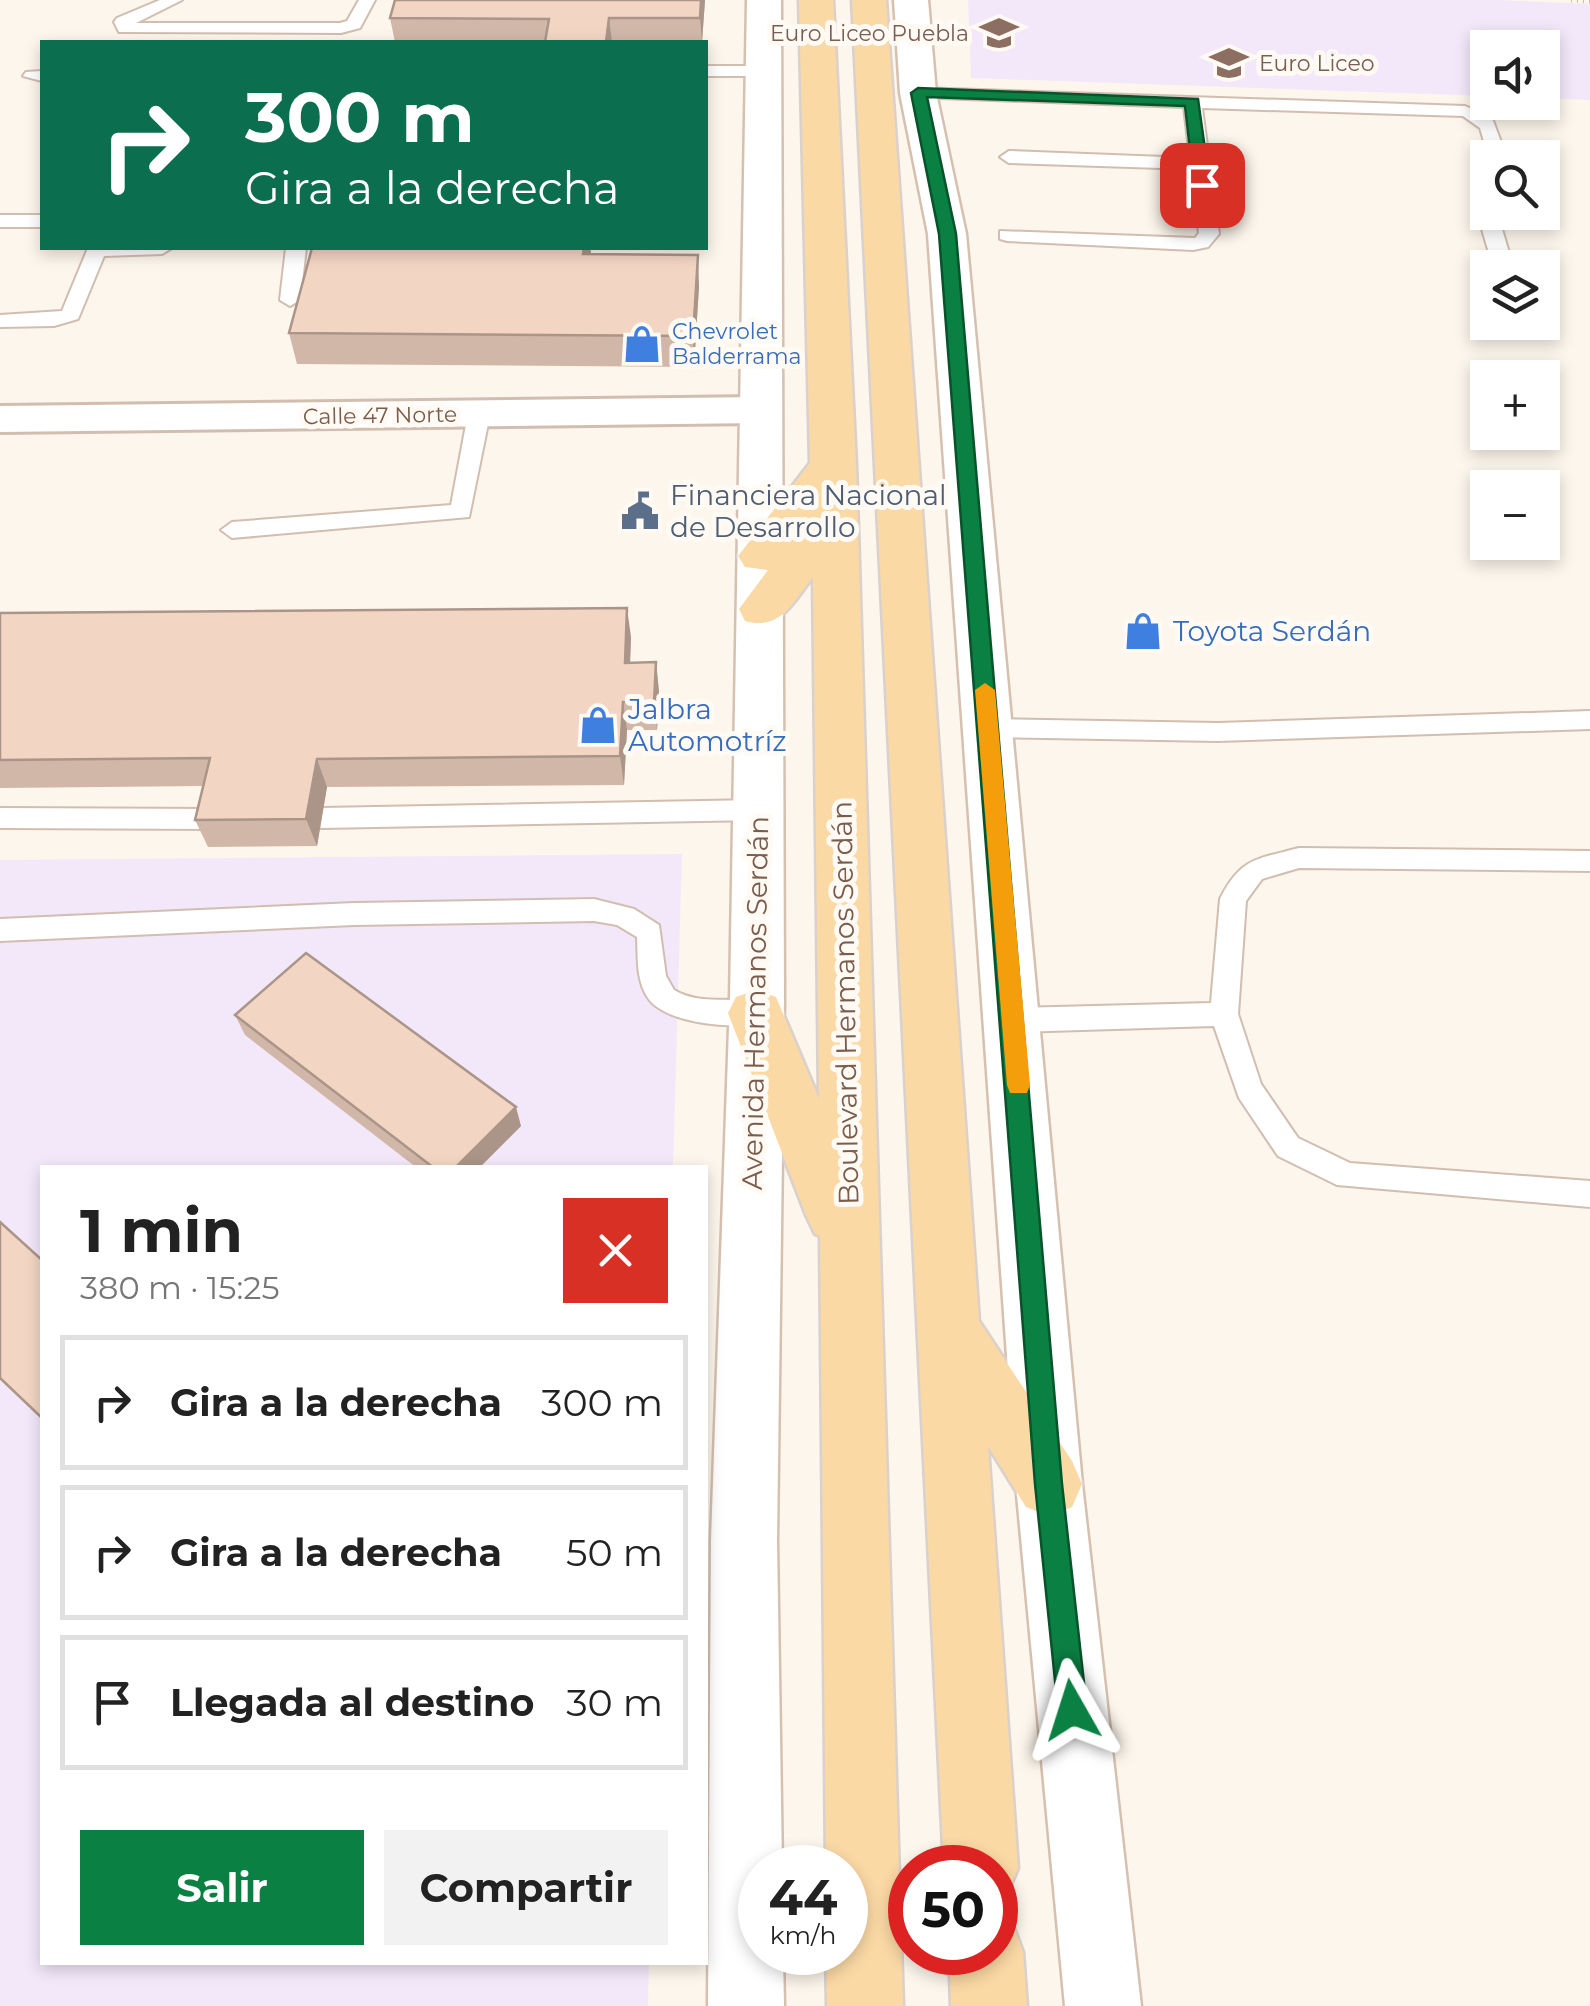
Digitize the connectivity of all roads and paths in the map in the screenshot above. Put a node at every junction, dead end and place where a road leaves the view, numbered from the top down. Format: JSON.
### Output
{"nodes":[{"id":1,"x":174,"y":0,"type":"edge"},
{"id":2,"x":367,"y":0,"type":"edge"},
{"id":3,"x":870,"y":0,"type":"edge"},
{"id":4,"x":910,"y":0,"type":"edge"},
{"id":5,"x":1571,"y":0,"type":"edge"},
{"id":6,"x":1590,"y":0,"type":"edge"},
{"id":7,"x":790,"y":2,"type":"edge"},
{"id":8,"x":708,"y":71,"type":"edge"},
{"id":9,"x":765,"y":71,"type":"junction"},
{"id":10,"x":918,"y":93,"type":"junction"},
{"id":11,"x":1192,"y":102,"type":"junction"},
{"id":12,"x":1494,"y":140,"type":"edge"},
{"id":13,"x":1009,"y":157,"type":"dead end"},
{"id":14,"x":1200,"y":164,"type":"junction"},
{"id":15,"x":0,"y":221,"type":"edge"},
{"id":16,"x":40,"y":221,"type":"edge"},
{"id":17,"x":1006,"y":235,"type":"dead end"},
{"id":18,"x":97,"y":250,"type":"edge"},
{"id":19,"x":296,"y":250,"type":"edge"},
{"id":20,"x":290,"y":300,"type":"dead end"},
{"id":21,"x":0,"y":320,"type":"edge"},
{"id":22,"x":760,"y":410,"type":"junction"},
{"id":23,"x":479,"y":414,"type":"junction"},
{"id":24,"x":0,"y":419,"type":"edge"},
{"id":25,"x":964,"y":441,"type":"junction"},
{"id":26,"x":893,"y":443,"type":"junction"},
{"id":27,"x":834,"y":463,"type":"junction"},
{"id":28,"x":835,"y":518,"type":"junction"},
{"id":29,"x":232,"y":530,"type":"dead end"},
{"id":30,"x":761,"y":582,"type":"junction"},
{"id":31,"x":1590,"y":720,"type":"edge"},
{"id":32,"x":989,"y":728,"type":"junction"},
{"id":33,"x":758,"y":810,"type":"junction"},
{"id":34,"x":0,"y":818,"type":"edge"},
{"id":35,"x":322,"y":818,"type":"dead end"},
{"id":36,"x":214,"y":819,"type":"edge"},
{"id":37,"x":1590,"y":861,"type":"edge"},
{"id":38,"x":0,"y":930,"type":"edge"},
{"id":39,"x":756,"y":1013,"type":"junction"},
{"id":40,"x":1224,"y":1014,"type":"junction"},
{"id":41,"x":1013,"y":1020,"type":"junction"},
{"id":42,"x":1590,"y":1194,"type":"edge"},
{"id":43,"x":850,"y":1250,"type":"junction"},
{"id":44,"x":948,"y":1328,"type":"junction"},
{"id":45,"x":1049,"y":1484,"type":"junction"},
{"id":46,"x":980,"y":1845,"type":"edge"},
{"id":47,"x":987,"y":1975,"type":"edge"},
{"id":48,"x":746,"y":2006,"type":"edge"},
{"id":49,"x":865,"y":2006,"type":"edge"},
{"id":50,"x":989,"y":2006,"type":"edge"},
{"id":51,"x":1102,"y":2006,"type":"edge"}],
"edges":[{"from":1,"to":2,"type":"lane"},
{"from":3,"to":26,"type":"main road"},
{"from":4,"to":10,"type":"main road"},
{"from":5,"to":6,"type":"path"},
{"from":7,"to":9,"type":"main road","name":"Avenida Hermanos Serdán"},
{"from":7,"to":27,"type":"main road","name":"Boulevard Hermanos Serdán"},
{"from":8,"to":9,"type":"lane"},
{"from":9,"to":22,"type":"main road","name":"Avenida Hermanos Serdán"},
{"from":10,"to":11,"type":"lane"},
{"from":10,"to":25,"type":"main road"},
{"from":11,"to":12,"type":"lane"},
{"from":11,"to":14,"type":"lane"},
{"from":13,"to":14,"type":"lane"},
{"from":14,"to":17,"type":"lane"},
{"from":15,"to":16,"type":"lane"},
{"from":18,"to":21,"type":"lane"},
{"from":19,"to":20,"type":"lane"},
{"from":22,"to":23,"type":"street","name":"Calle 47 Norte"},
{"from":22,"to":30,"type":"main road","name":"Avenida Hermanos Serdán"},
{"from":23,"to":24,"type":"street","name":"Calle 47 Norte"},
{"from":23,"to":29,"type":"lane"},
{"from":25,"to":26,"type":"main road"},
{"from":25,"to":32,"type":"main road"},
{"from":26,"to":44,"type":"main road"},
{"from":27,"to":28,"type":"main road","name":"Boulevard Hermanos Serdán"},
{"from":27,"to":30,"type":"main road"},
{"from":28,"to":30,"type":"main road"},
{"from":28,"to":43,"type":"main road","name":"Boulevard Hermanos Serdán"},
{"from":30,"to":33,"type":"main road","name":"Avenida Hermanos Serdán"},
{"from":31,"to":32,"type":"lane"},
{"from":32,"to":41,"type":"main road"},
{"from":33,"to":35,"type":"lane"},
{"from":33,"to":39,"type":"main road","name":"Avenida Hermanos Serdán"},
{"from":34,"to":36,"type":"lane"},
{"from":37,"to":40,"type":"lane"},
{"from":38,"to":39,"type":"lane"},
{"from":39,"to":43,"type":"main road"},
{"from":39,"to":48,"type":"main road","name":"Avenida Hermanos Serdán"},
{"from":40,"to":41,"type":"lane"},
{"from":40,"to":42,"type":"lane"},
{"from":41,"to":45,"type":"main road"},
{"from":43,"to":49,"type":"main road","name":"Boulevard Hermanos Serdán"},
{"from":44,"to":45,"type":"main road"},
{"from":44,"to":46,"type":"main road"},
{"from":45,"to":51,"type":"main road"},
{"from":47,"to":50,"type":"main road"}]}
